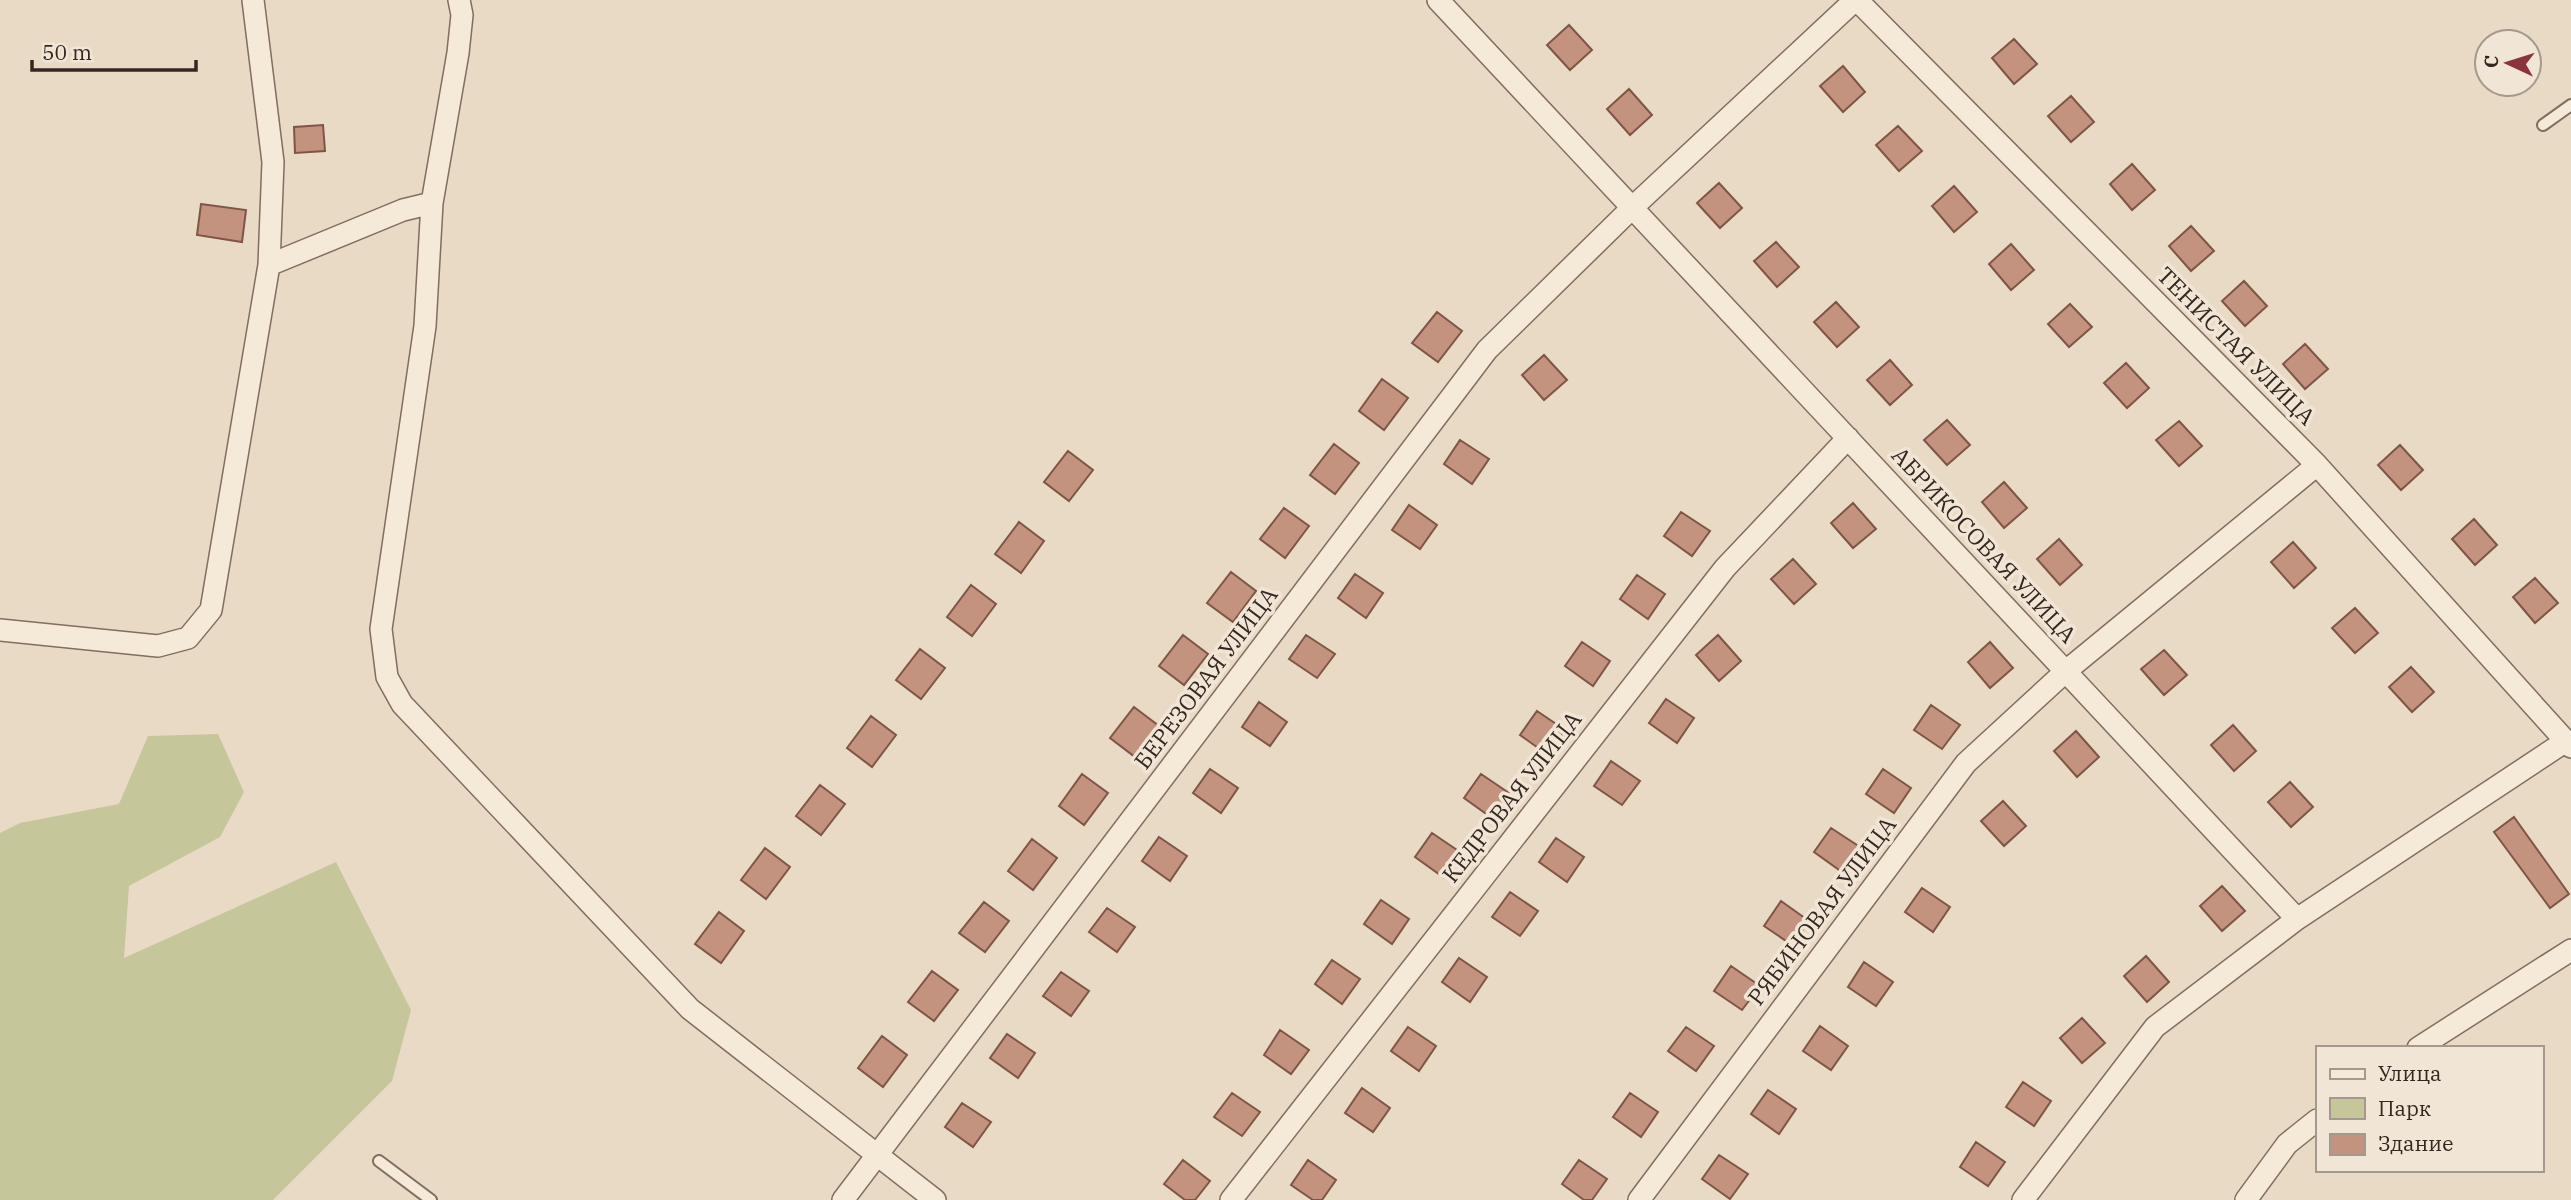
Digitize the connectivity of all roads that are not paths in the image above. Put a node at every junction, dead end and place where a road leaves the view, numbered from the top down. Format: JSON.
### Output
{"nodes":[{"id":1,"x":253,"y":0,"type":"edge"},
{"id":2,"x":459,"y":0,"type":"edge"},
{"id":3,"x":1438,"y":0,"type":"edge"},
{"id":4,"x":1856,"y":0,"type":"edge"},
{"id":5,"x":2571,"y":105,"type":"edge"},
{"id":6,"x":2543,"y":125,"type":"dead end"},
{"id":7,"x":432,"y":203,"type":"junction"},
{"id":8,"x":1633,"y":207,"type":"junction"},
{"id":9,"x":269,"y":265,"type":"junction"},
{"id":10,"x":1848,"y":438,"type":"junction"},
{"id":11,"x":2317,"y":465,"type":"junction"},
{"id":12,"x":0,"y":630,"type":"edge"},
{"id":13,"x":2066,"y":671,"type":"junction"},
{"id":14,"x":2568,"y":744,"type":"edge"},
{"id":15,"x":2297,"y":919,"type":"junction"},
{"id":16,"x":2571,"y":950,"type":"edge"},
{"id":17,"x":2421,"y":1046,"type":"edge"},
{"id":18,"x":2316,"y":1121,"type":"edge"},
{"id":19,"x":877,"y":1156,"type":"junction"},
{"id":20,"x":379,"y":1161,"type":"dead end"},
{"id":21,"x":431,"y":1200,"type":"edge"},
{"id":22,"x":843,"y":1200,"type":"edge"},
{"id":23,"x":935,"y":1200,"type":"edge"},
{"id":24,"x":1231,"y":1200,"type":"edge"},
{"id":25,"x":1639,"y":1200,"type":"edge"},
{"id":26,"x":2023,"y":1200,"type":"edge"},
{"id":27,"x":2246,"y":1200,"type":"edge"}],
"edges":[{"from":1,"to":9,"type":"street"},
{"from":2,"to":7,"type":"street"},
{"from":3,"to":8,"type":"street","name":"АБРИКОСОВАЯ УЛИЦА"},
{"from":4,"to":8,"type":"street","name":"БЕРЕЗОВАЯ УЛИЦА"},
{"from":4,"to":11,"type":"street","name":"ТЕНИСТАЯ УЛИЦА"},
{"from":5,"to":6,"type":"lane"},
{"from":7,"to":9,"type":"street"},
{"from":7,"to":19,"type":"street"},
{"from":8,"to":10,"type":"street","name":"АБРИКОСОВАЯ УЛИЦА"},
{"from":8,"to":19,"type":"street","name":"БЕРЕЗОВАЯ УЛИЦА"},
{"from":9,"to":12,"type":"street"},
{"from":10,"to":13,"type":"street","name":"АБРИКОСОВАЯ УЛИЦА"},
{"from":10,"to":24,"type":"street","name":"КЕДРОВАЯ УЛИЦА"},
{"from":11,"to":13,"type":"street","name":"РЯБИНОВАЯ УЛИЦА"},
{"from":11,"to":14,"type":"street","name":"ТЕНИСТАЯ УЛИЦА"},
{"from":13,"to":15,"type":"street","name":"АБРИКОСОВАЯ УЛИЦА"},
{"from":13,"to":25,"type":"street","name":"РЯБИНОВАЯ УЛИЦА"},
{"from":14,"to":15,"type":"street"},
{"from":15,"to":26,"type":"street"},
{"from":16,"to":17,"type":"street"},
{"from":18,"to":27,"type":"street"},
{"from":19,"to":22,"type":"street","name":"БЕРЕЗОВАЯ УЛИЦА"},
{"from":19,"to":23,"type":"street"},
{"from":20,"to":21,"type":"lane"}]}
